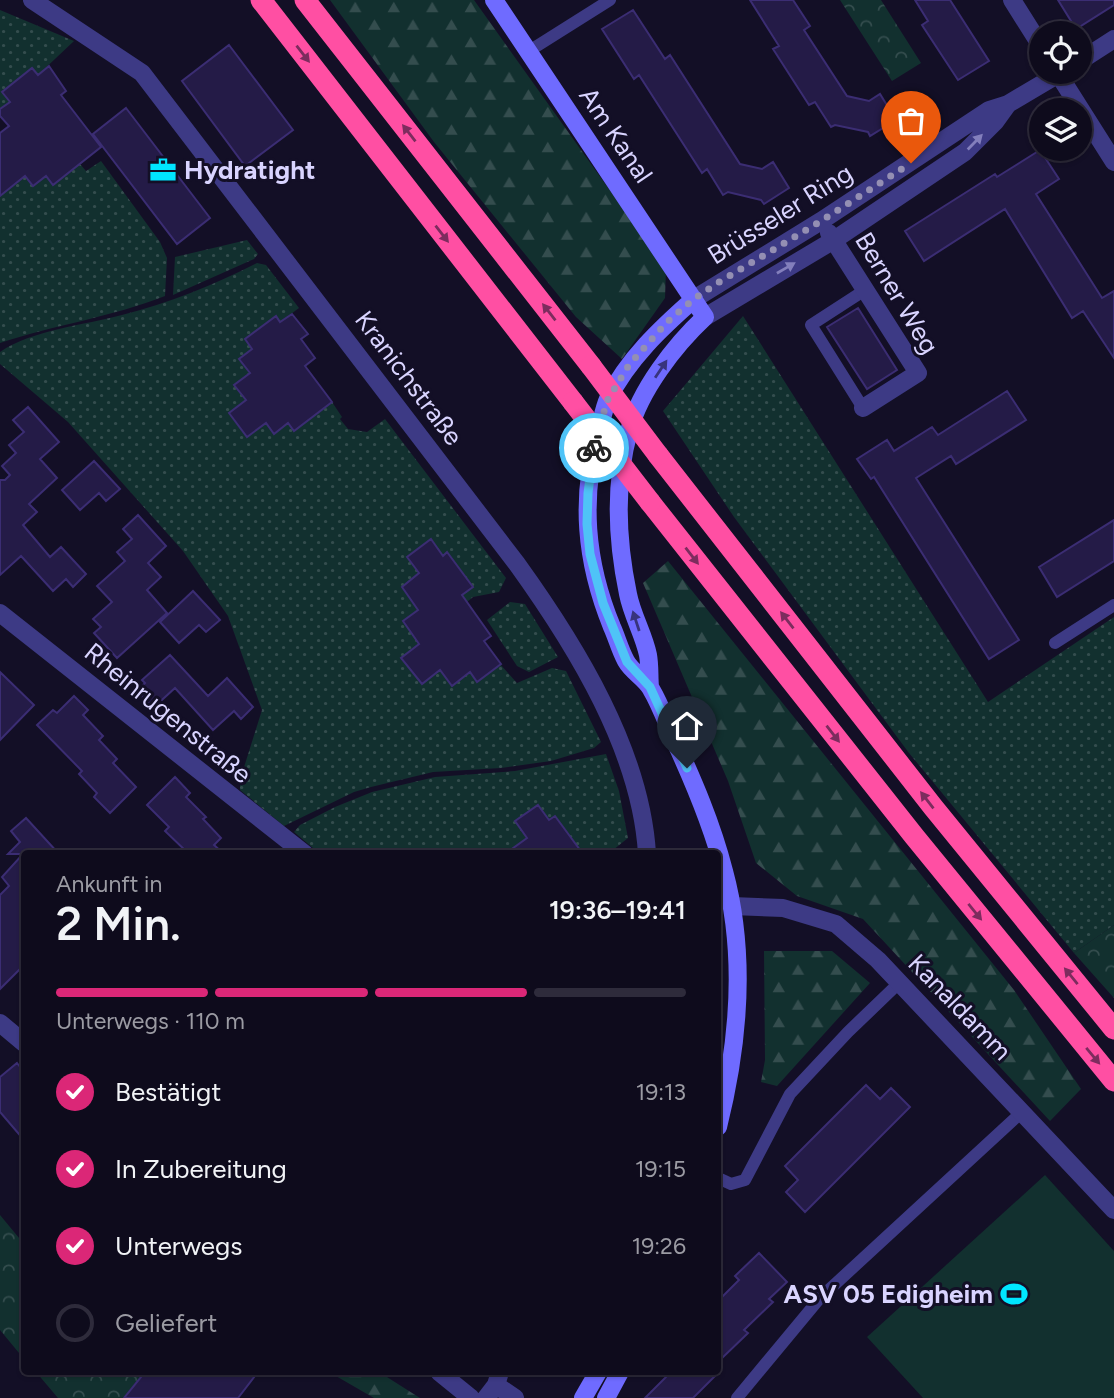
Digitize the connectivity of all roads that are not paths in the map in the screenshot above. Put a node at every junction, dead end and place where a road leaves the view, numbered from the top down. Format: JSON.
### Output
{"nodes":[{"id":1,"x":32,"y":0,"type":"edge"},
{"id":2,"x":261,"y":0,"type":"edge"},
{"id":3,"x":305,"y":0,"type":"edge"},
{"id":4,"x":494,"y":0,"type":"edge"},
{"id":5,"x":610,"y":0,"type":"edge"},
{"id":6,"x":1012,"y":0,"type":"edge"},
{"id":7,"x":1029,"y":27,"type":"edge"},
{"id":8,"x":1114,"y":40,"type":"edge"},
{"id":9,"x":529,"y":51,"type":"junction"},
{"id":10,"x":1092,"y":54,"type":"edge"},
{"id":11,"x":1040,"y":84,"type":"edge"},
{"id":12,"x":1066,"y":84,"type":"edge"},
{"id":13,"x":1007,"y":104,"type":"junction"},
{"id":14,"x":1114,"y":162,"type":"edge"},
{"id":15,"x":821,"y":221,"type":"junction"},
{"id":16,"x":834,"y":240,"type":"junction"},
{"id":17,"x":865,"y":290,"type":"junction"},
{"id":18,"x":694,"y":299,"type":"junction"},
{"id":19,"x":705,"y":317,"type":"junction"},
{"id":20,"x":863,"y":408,"type":"joint"},
{"id":21,"x":1114,"y":605,"type":"edge"},
{"id":22,"x":0,"y":613,"type":"edge"},
{"id":23,"x":1055,"y":643,"type":"dead end"},
{"id":24,"x":650,"y":687,"type":"junction"},
{"id":25,"x":300,"y":850,"type":"edge"},
{"id":26,"x":648,"y":850,"type":"edge"},
{"id":27,"x":717,"y":850,"type":"edge"},
{"id":28,"x":721,"y":865,"type":"edge"},
{"id":29,"x":732,"y":906,"type":"junction"},
{"id":30,"x":900,"y":982,"type":"junction"},
{"id":31,"x":0,"y":1023,"type":"edge"},
{"id":32,"x":1114,"y":1029,"type":"edge"},
{"id":33,"x":21,"y":1040,"type":"edge"},
{"id":34,"x":1114,"y":1081,"type":"edge"},
{"id":35,"x":1023,"y":1111,"type":"junction"},
{"id":36,"x":721,"y":1115,"type":"edge"},
{"id":37,"x":721,"y":1179,"type":"edge"},
{"id":38,"x":1114,"y":1210,"type":"edge"},
{"id":39,"x":443,"y":1375,"type":"edge"},
{"id":40,"x":596,"y":1375,"type":"edge"},
{"id":41,"x":618,"y":1375,"type":"edge"},
{"id":42,"x":494,"y":1385,"type":"edge"},
{"id":43,"x":471,"y":1398,"type":"edge"},
{"id":44,"x":515,"y":1398,"type":"edge"},
{"id":45,"x":583,"y":1398,"type":"edge"},
{"id":46,"x":606,"y":1398,"type":"edge"},
{"id":47,"x":737,"y":1398,"type":"edge"}],
"edges":[{"from":1,"to":26,"type":"street","name":"Kranichstraße"},
{"from":2,"to":34,"type":"highway","one_way":true,"bridge":true},
{"from":32,"to":3,"type":"highway","one_way":true,"bridge":true},
{"from":4,"to":9,"type":"street","name":"Am Kanal"},
{"from":5,"to":9,"type":"lane"},
{"from":6,"to":7,"type":"street"},
{"from":8,"to":10,"type":"street"},
{"from":9,"to":18,"type":"street","name":"Am Kanal"},
{"from":11,"to":13,"type":"street","name":"Brüsseler Ring"},
{"from":12,"to":14,"type":"street"},
{"from":13,"to":15,"type":"street","name":"Brüsseler Ring"},
{"from":16,"to":13,"type":"street","name":"Brüsseler Ring","one_way":true},
{"from":15,"to":16,"type":"street","name":"Berner Weg"},
{"from":15,"to":18,"type":"street","name":"Brüsseler Ring"},
{"from":16,"to":17,"type":"street","name":"Berner Weg"},
{"from":19,"to":16,"type":"street","name":"Brüsseler Ring","one_way":true},
{"from":17,"to":20,"type":"lane"},
{"from":17,"to":20,"type":"street","name":"Berner Weg"},
{"from":18,"to":19,"type":"street","name":"Am Kanal"},
{"from":18,"to":24,"type":"street","name":"Brüsseler Ring"},
{"from":24,"to":19,"type":"street","name":"Brüsseler Ring","one_way":true},
{"from":21,"to":23,"type":"lane"},
{"from":22,"to":25,"type":"street","name":"Rheinrugenstraße"},
{"from":24,"to":27,"type":"street"},
{"from":28,"to":29,"type":"street"},
{"from":29,"to":30,"type":"street","name":"Kanaldamm"},
{"from":29,"to":36,"type":"street"},
{"from":30,"to":35,"type":"street","name":"Kanaldamm"},
{"from":30,"to":37,"type":"lane"},
{"from":31,"to":33,"type":"street"},
{"from":35,"to":38,"type":"street","name":"Kanaldamm"},
{"from":35,"to":47,"type":"lane"},
{"from":39,"to":43,"type":"street"},
{"from":40,"to":45,"type":"street"},
{"from":41,"to":46,"type":"street"},
{"from":42,"to":44,"type":"street"}]}
